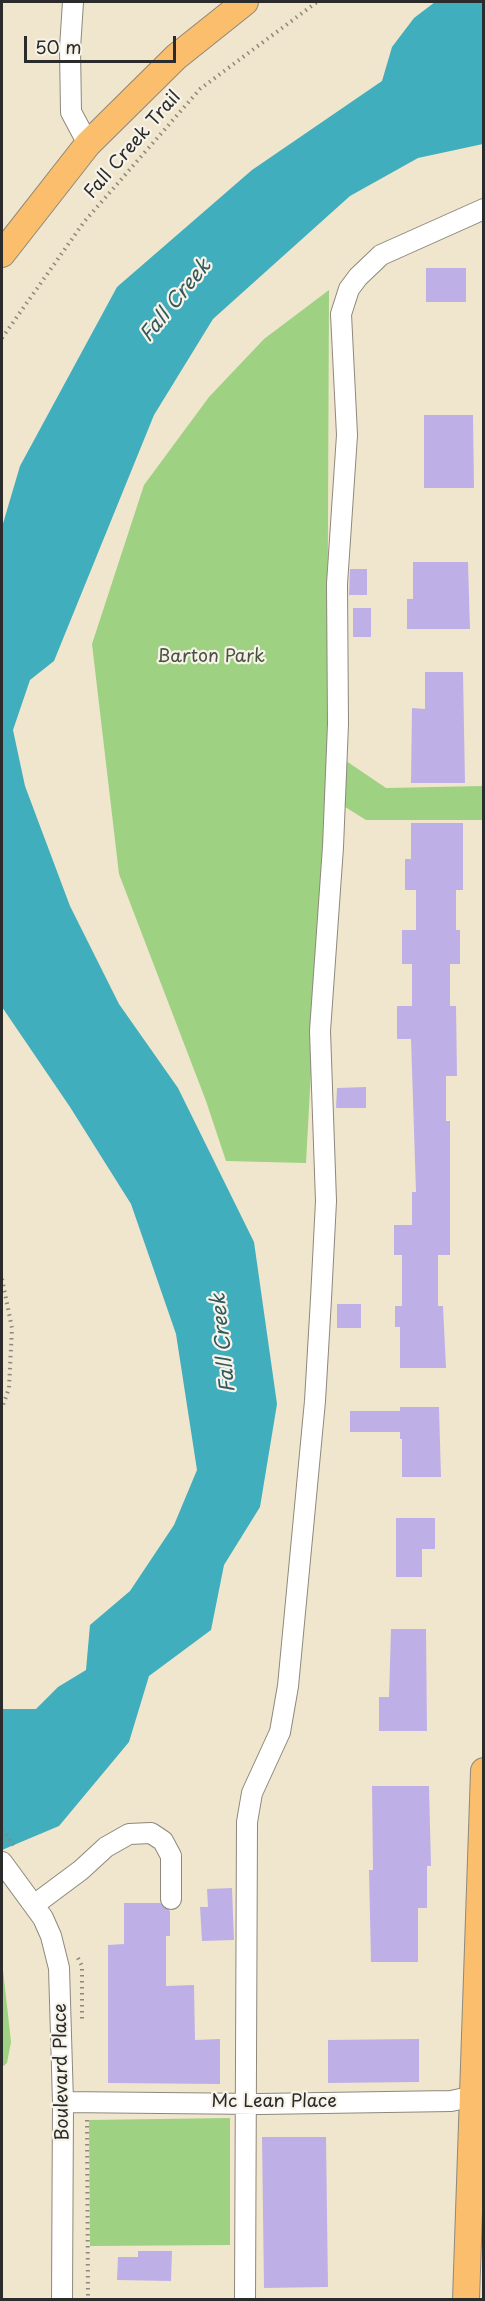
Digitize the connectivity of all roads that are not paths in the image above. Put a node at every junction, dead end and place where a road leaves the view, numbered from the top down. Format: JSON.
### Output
{"nodes":[{"id":1,"x":73,"y":2,"type":"edge"},
{"id":2,"x":245,"y":2,"type":"edge"},
{"id":3,"x":88,"y":144,"type":"junction"},
{"id":4,"x":483,"y":209,"type":"edge"},
{"id":5,"x":2,"y":254,"type":"edge"},
{"id":6,"x":483,"y":1771,"type":"edge"},
{"id":7,"x":3,"y":1864,"type":"edge"},
{"id":8,"x":171,"y":1899,"type":"dead end"},
{"id":9,"x":34,"y":1905,"type":"junction"},
{"id":10,"x":478,"y":2096,"type":"edge"},
{"id":11,"x":63,"y":2102,"type":"junction"},
{"id":12,"x":245,"y":2103,"type":"junction"},
{"id":13,"x":62,"y":2300,"type":"edge"},
{"id":14,"x":245,"y":2300,"type":"edge"},
{"id":15,"x":466,"y":2300,"type":"edge"}],
"edges":[{"from":1,"to":3,"type":"street"},
{"from":2,"to":3,"type":"main road"},
{"from":3,"to":5,"type":"main road"},
{"from":4,"to":12,"type":"street"},
{"from":6,"to":10,"type":"main road"},
{"from":7,"to":9,"type":"street","name":"Boulevard Place"},
{"from":8,"to":9,"type":"street"},
{"from":9,"to":11,"type":"street","name":"Boulevard Place"},
{"from":10,"to":12,"type":"street","name":"Mc Lean Place"},
{"from":10,"to":15,"type":"main road"},
{"from":11,"to":12,"type":"street","name":"Mc Lean Place"},
{"from":11,"to":13,"type":"street","name":"Boulevard Place"},
{"from":12,"to":14,"type":"street"}]}
